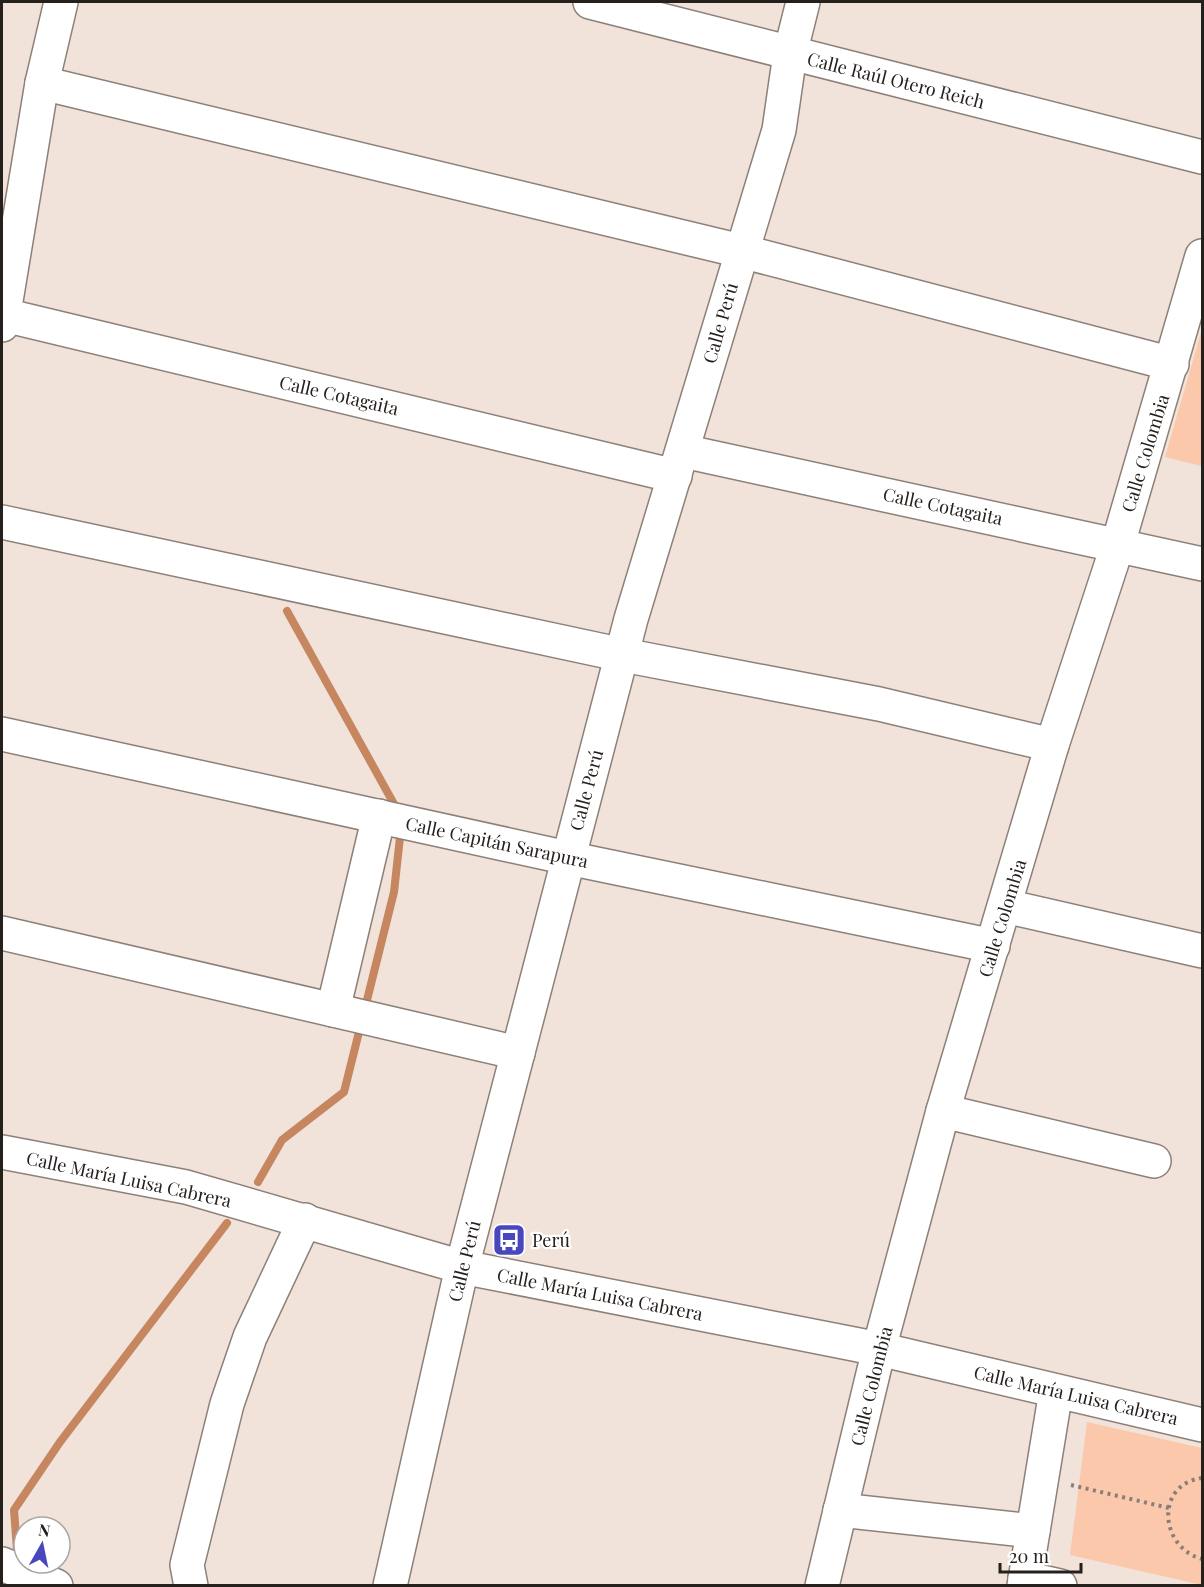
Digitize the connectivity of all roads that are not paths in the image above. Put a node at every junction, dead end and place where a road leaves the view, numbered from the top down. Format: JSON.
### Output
{"nodes":[{"id":1,"x":61,"y":2,"type":"edge"},
{"id":2,"x":590,"y":2,"type":"edge"},
{"id":3,"x":803,"y":2,"type":"edge"},
{"id":4,"x":790,"y":54,"type":"junction"},
{"id":5,"x":42,"y":83,"type":"junction"},
{"id":6,"x":1203,"y":157,"type":"edge"},
{"id":7,"x":741,"y":251,"type":"junction"},
{"id":8,"x":1203,"y":256,"type":"edge"},
{"id":9,"x":3,"y":320,"type":"edge"},
{"id":10,"x":1172,"y":364,"type":"junction"},
{"id":11,"x":679,"y":463,"type":"junction"},
{"id":12,"x":2,"y":522,"type":"edge"},
{"id":13,"x":1118,"y":544,"type":"junction"},
{"id":14,"x":1203,"y":564,"type":"edge"},
{"id":15,"x":623,"y":655,"type":"junction"},
{"id":16,"x":2,"y":734,"type":"edge"},
{"id":17,"x":1052,"y":745,"type":"junction"},
{"id":18,"x":379,"y":816,"type":"junction"},
{"id":19,"x":568,"y":858,"type":"junction"},
{"id":20,"x":1005,"y":906,"type":"junction"},
{"id":21,"x":2,"y":933,"type":"edge"},
{"id":22,"x":993,"y":946,"type":"junction"},
{"id":23,"x":1203,"y":951,"type":"edge"},
{"id":24,"x":333,"y":1010,"type":"junction"},
{"id":25,"x":518,"y":1053,"type":"junction"},
{"id":26,"x":943,"y":1111,"type":"junction"},
{"id":27,"x":2,"y":1152,"type":"edge"},
{"id":28,"x":1154,"y":1161,"type":"dead end"},
{"id":29,"x":305,"y":1220,"type":"junction"},
{"id":30,"x":462,"y":1267,"type":"junction"},
{"id":31,"x":879,"y":1349,"type":"junction"},
{"id":32,"x":1056,"y":1391,"type":"junction"},
{"id":33,"x":1203,"y":1425,"type":"edge"},
{"id":34,"x":840,"y":1510,"type":"junction"},
{"id":35,"x":1033,"y":1531,"type":"junction"},
{"id":36,"x":2,"y":1564,"type":"edge"},
{"id":37,"x":1025,"y":1582,"type":"edge"},
{"id":38,"x":56,"y":1586,"type":"edge"},
{"id":39,"x":191,"y":1586,"type":"edge"},
{"id":40,"x":390,"y":1586,"type":"edge"},
{"id":41,"x":822,"y":1586,"type":"edge"},
{"id":42,"x":1060,"y":1586,"type":"edge"}],
"edges":[{"from":1,"to":5,"type":"street"},
{"from":2,"to":4,"type":"street","name":"Calle Raúl Otero Reich"},
{"from":3,"to":4,"type":"street","name":"Calle Perú"},
{"from":4,"to":6,"type":"street","name":"Calle Raúl Otero Reich"},
{"from":4,"to":7,"type":"street","name":"Calle Perú"},
{"from":5,"to":7,"type":"street"},
{"from":5,"to":9,"type":"street"},
{"from":7,"to":10,"type":"street"},
{"from":7,"to":11,"type":"street","name":"Calle Perú"},
{"from":8,"to":10,"type":"street","name":"Calle Colombia"},
{"from":9,"to":11,"type":"street","name":"Calle Cotagaita"},
{"from":10,"to":13,"type":"street","name":"Calle Colombia"},
{"from":11,"to":13,"type":"street","name":"Calle Cotagaita"},
{"from":11,"to":15,"type":"street","name":"Calle Perú"},
{"from":12,"to":15,"type":"street"},
{"from":13,"to":14,"type":"street","name":"Calle Cotagaita"},
{"from":13,"to":17,"type":"street","name":"Calle Colombia"},
{"from":15,"to":17,"type":"street"},
{"from":15,"to":19,"type":"street","name":"Calle Perú"},
{"from":16,"to":18,"type":"street","name":"Calle Capitán Sarapura"},
{"from":17,"to":20,"type":"street","name":"Calle Colombia"},
{"from":18,"to":19,"type":"street","name":"Calle Capitán Sarapura"},
{"from":18,"to":24,"type":"street"},
{"from":19,"to":22,"type":"street","name":"Calle Capitán Sarapura"},
{"from":19,"to":25,"type":"street","name":"Calle Perú"},
{"from":20,"to":22,"type":"street","name":"Calle Colombia"},
{"from":20,"to":23,"type":"street"},
{"from":21,"to":24,"type":"street"},
{"from":22,"to":26,"type":"street","name":"Calle Colombia"},
{"from":24,"to":25,"type":"street"},
{"from":25,"to":30,"type":"street","name":"Calle Perú"},
{"from":26,"to":28,"type":"street"},
{"from":26,"to":31,"type":"street","name":"Calle Colombia"},
{"from":27,"to":29,"type":"street","name":"Calle María Luisa Cabrera"},
{"from":29,"to":30,"type":"street","name":"Calle María Luisa Cabrera"},
{"from":29,"to":39,"type":"street"},
{"from":30,"to":31,"type":"street","name":"Calle María Luisa Cabrera"},
{"from":30,"to":40,"type":"street","name":"Calle Perú"},
{"from":31,"to":32,"type":"street","name":"Calle María Luisa Cabrera"},
{"from":31,"to":34,"type":"street","name":"Calle Colombia"},
{"from":32,"to":33,"type":"street","name":"Calle María Luisa Cabrera"},
{"from":32,"to":35,"type":"street"},
{"from":34,"to":35,"type":"street"},
{"from":34,"to":41,"type":"street","name":"Calle Colombia"},
{"from":35,"to":37,"type":"street"},
{"from":36,"to":38,"type":"street"},
{"from":37,"to":42,"type":"street"}]}
